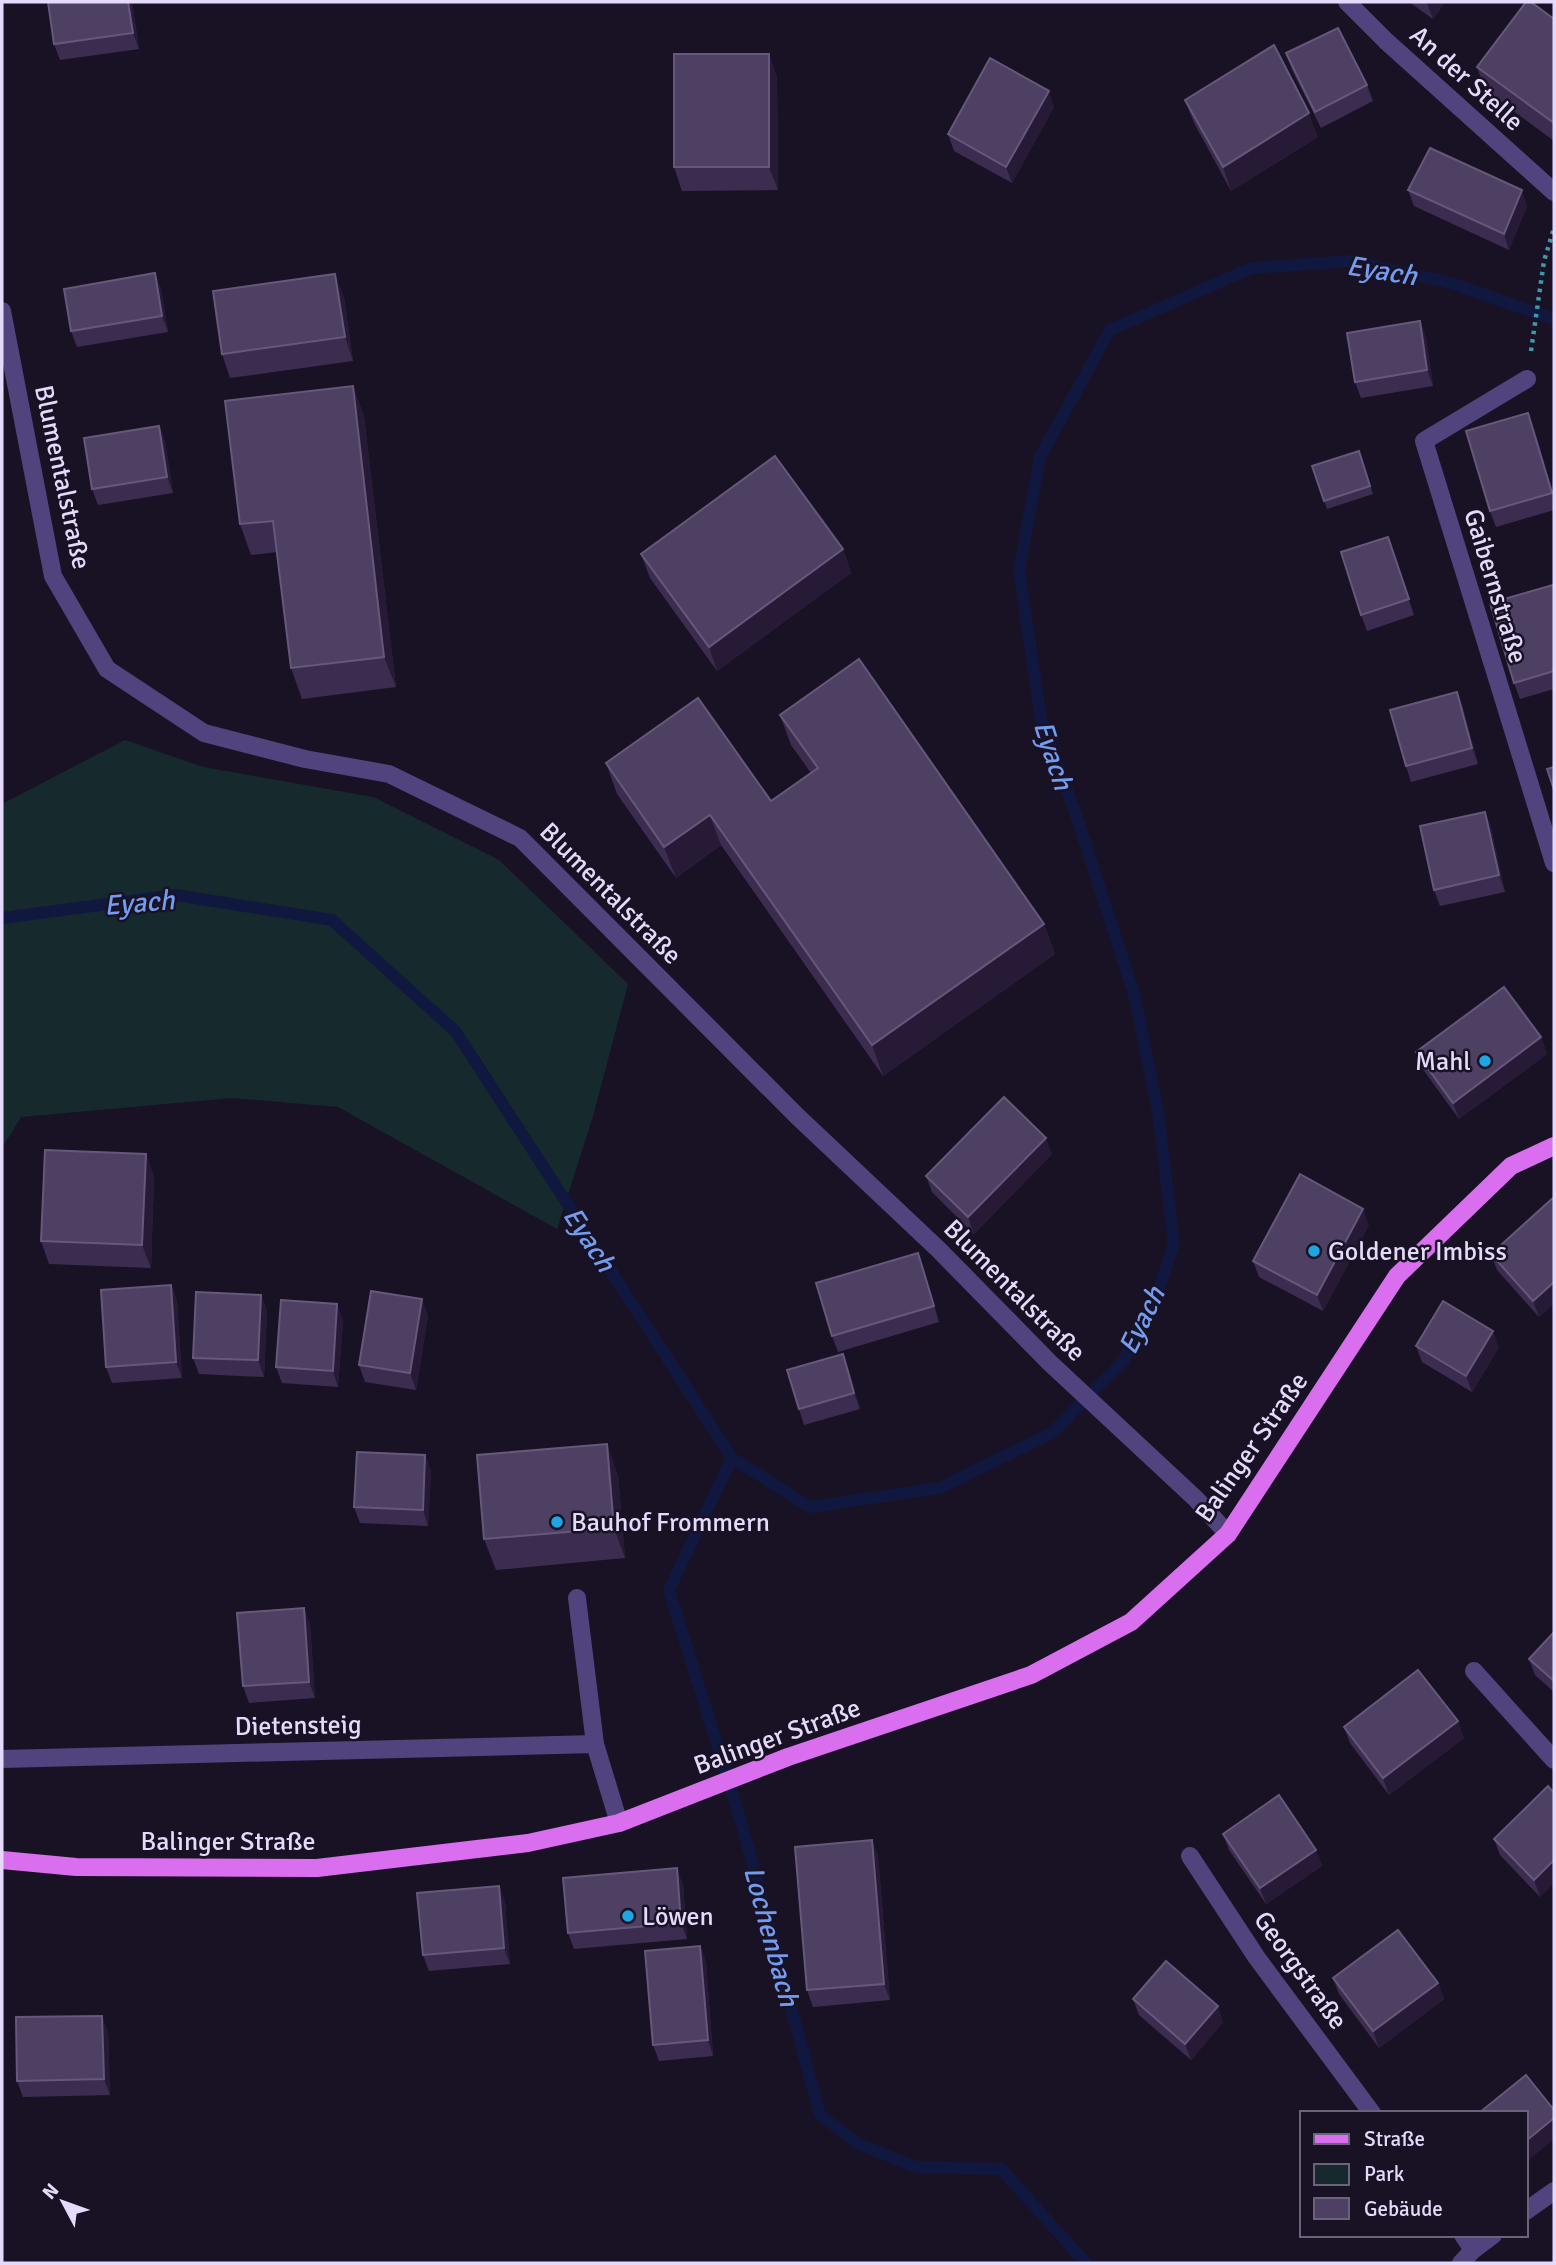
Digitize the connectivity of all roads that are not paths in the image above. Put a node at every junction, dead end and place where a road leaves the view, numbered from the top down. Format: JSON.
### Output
{"nodes":[{"id":1,"x":1347,"y":2,"type":"edge"},
{"id":2,"x":1554,"y":192,"type":"edge"},
{"id":3,"x":2,"y":311,"type":"edge"},
{"id":4,"x":1527,"y":379,"type":"dead end"},
{"id":5,"x":1554,"y":863,"type":"edge"},
{"id":6,"x":1554,"y":1146,"type":"edge"},
{"id":7,"x":1228,"y":1534,"type":"junction"},
{"id":8,"x":577,"y":1598,"type":"dead end"},
{"id":9,"x":1475,"y":1671,"type":"dead end"},
{"id":10,"x":595,"y":1744,"type":"junction"},
{"id":11,"x":2,"y":1759,"type":"edge"},
{"id":12,"x":1554,"y":1760,"type":"edge"},
{"id":13,"x":619,"y":1823,"type":"junction"},
{"id":14,"x":1190,"y":1856,"type":"dead end"},
{"id":15,"x":2,"y":1860,"type":"edge"},
{"id":16,"x":1371,"y":2111,"type":"edge"},
{"id":17,"x":1554,"y":2191,"type":"edge"},
{"id":18,"x":1528,"y":2210,"type":"edge"},
{"id":19,"x":1486,"y":2237,"type":"edge"},
{"id":20,"x":1468,"y":2242,"type":"edge"},
{"id":21,"x":1461,"y":2263,"type":"edge"}],
"edges":[{"from":1,"to":2,"type":"street","name":"An der Stelle"},
{"from":3,"to":7,"type":"street","name":"Blumentalstraße"},
{"from":4,"to":5,"type":"street","name":"Gaibernstraße"},
{"from":6,"to":7,"type":"main road","name":"Balinger Straße"},
{"from":7,"to":13,"type":"main road","name":"Balinger Straße"},
{"from":8,"to":10,"type":"street"},
{"from":9,"to":12,"type":"street"},
{"from":10,"to":11,"type":"street","name":"Dietensteig"},
{"from":10,"to":13,"type":"street"},
{"from":13,"to":15,"type":"main road","name":"Balinger Straße"},
{"from":14,"to":16,"type":"street","name":"Georgstraße"},
{"from":17,"to":18,"type":"street"},
{"from":19,"to":20,"type":"street"},
{"from":20,"to":21,"type":"street"}]}
